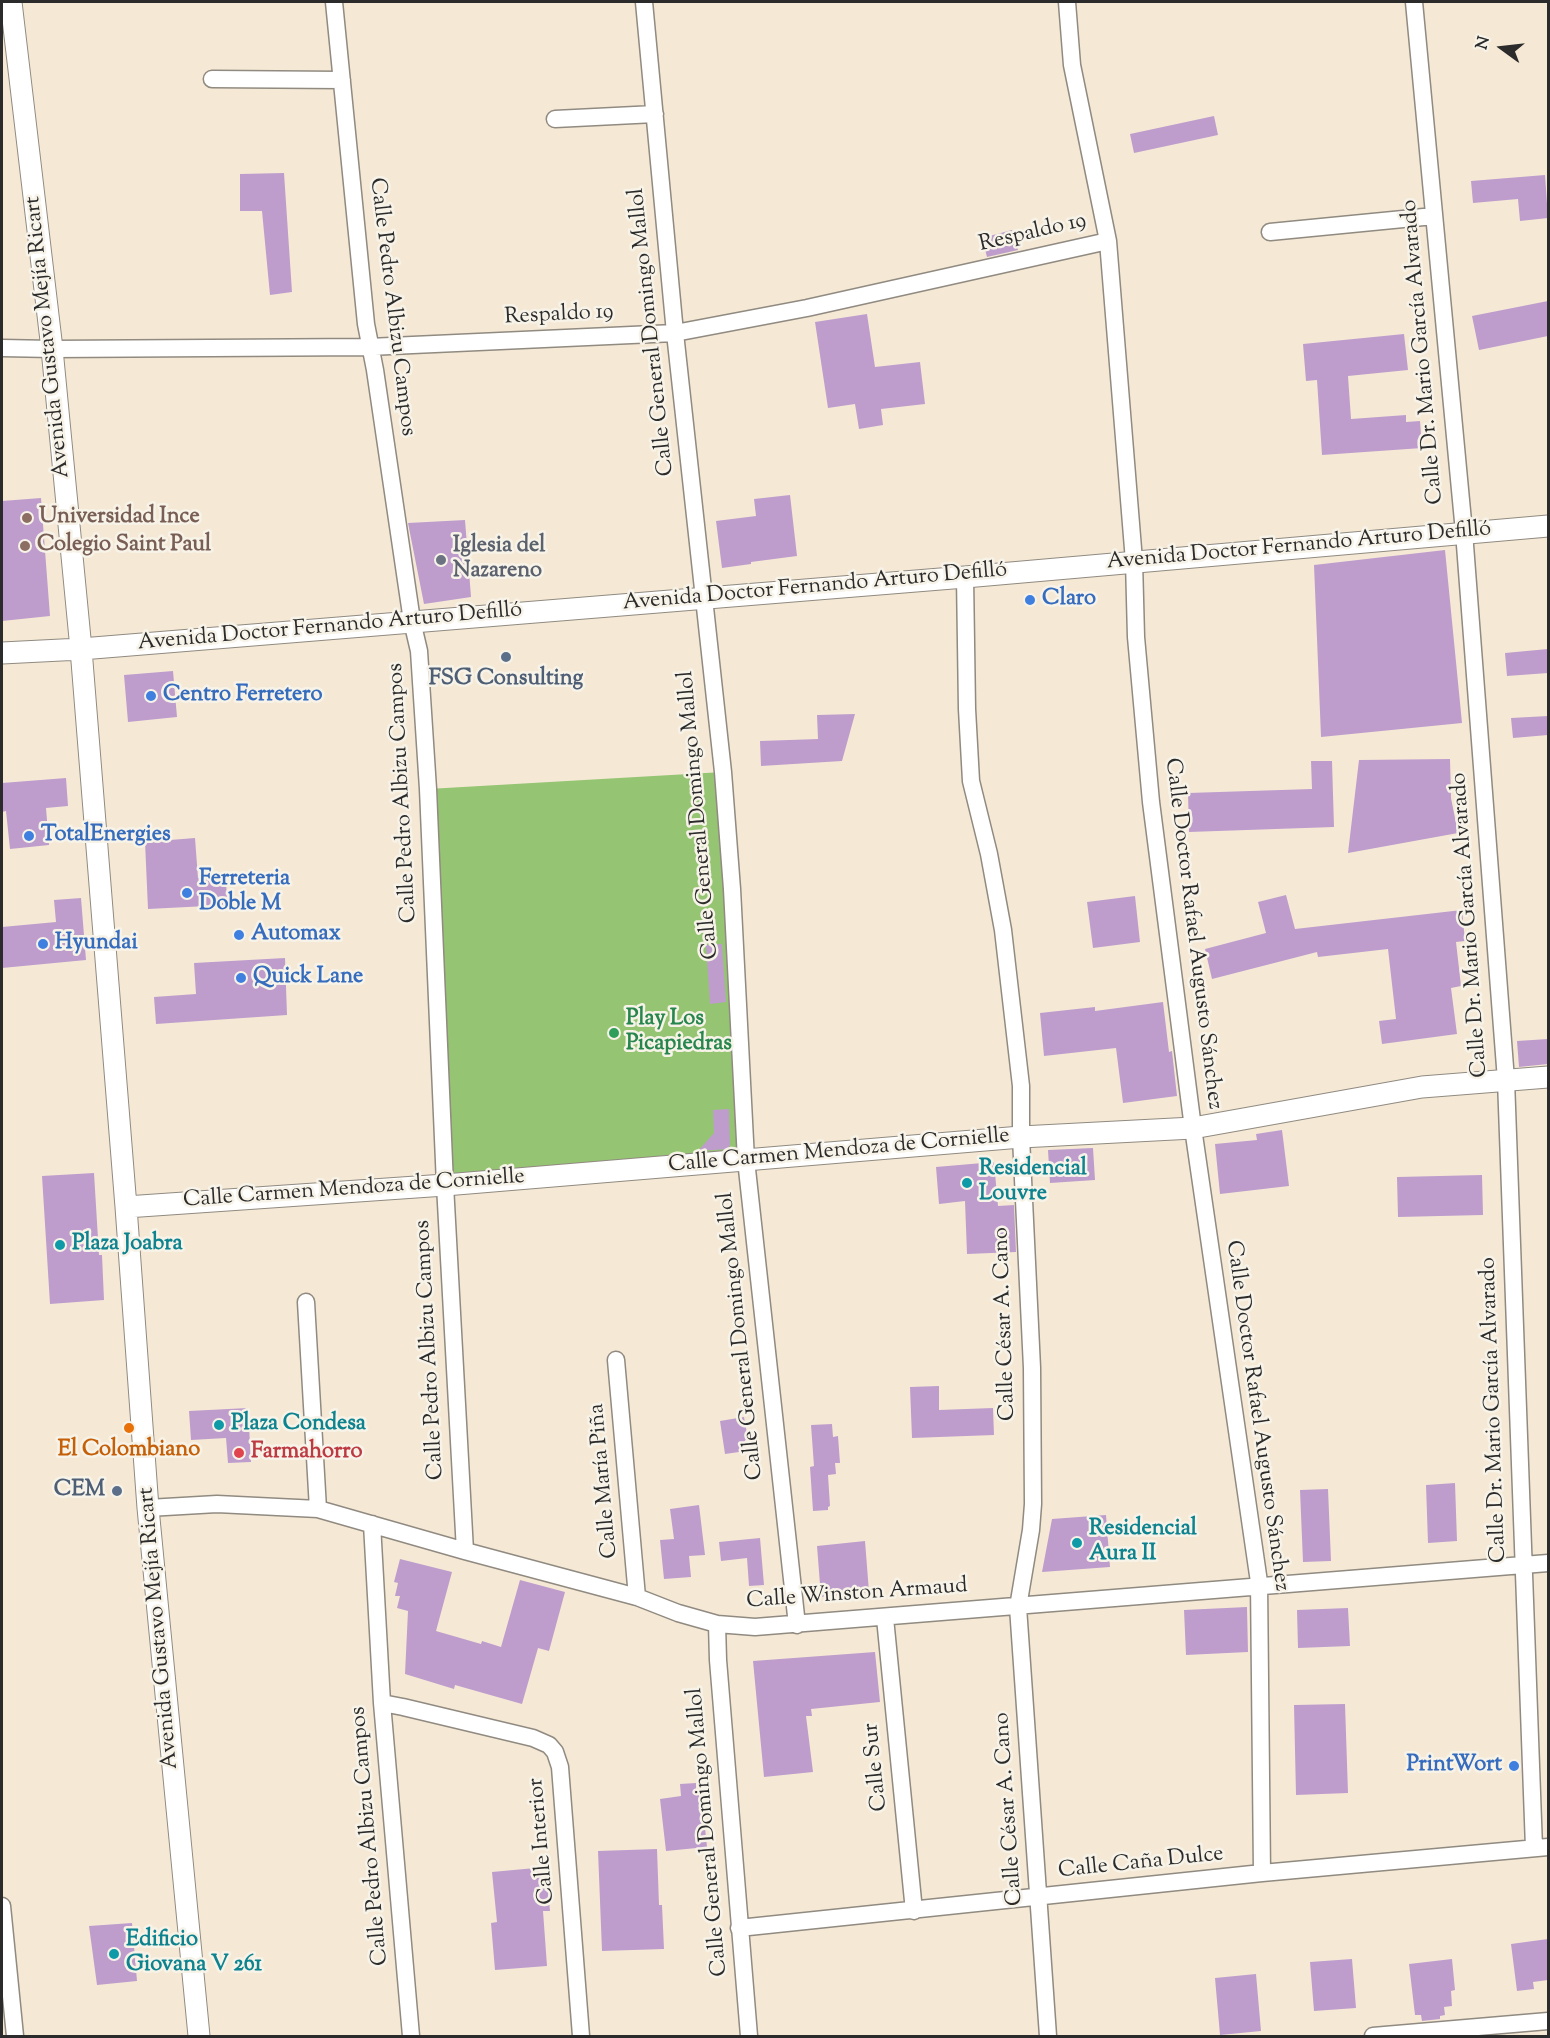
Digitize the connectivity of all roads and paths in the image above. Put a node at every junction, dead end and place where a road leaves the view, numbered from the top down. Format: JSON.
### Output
{"nodes":[{"id":1,"x":11,"y":2,"type":"edge"},
{"id":2,"x":334,"y":2,"type":"edge"},
{"id":3,"x":644,"y":2,"type":"edge"},
{"id":4,"x":1067,"y":2,"type":"edge"},
{"id":5,"x":1414,"y":2,"type":"edge"},
{"id":6,"x":212,"y":79,"type":"dead end"},
{"id":7,"x":342,"y":80,"type":"junction"},
{"id":8,"x":655,"y":114,"type":"junction"},
{"id":9,"x":555,"y":119,"type":"dead end"},
{"id":10,"x":1434,"y":216,"type":"junction"},
{"id":11,"x":1270,"y":232,"type":"dead end"},
{"id":12,"x":1108,"y":241,"type":"junction"},
{"id":13,"x":675,"y":333,"type":"junction"},
{"id":14,"x":369,"y":347,"type":"junction"},
{"id":15,"x":2,"y":348,"type":"edge"},
{"id":16,"x":52,"y":349,"type":"junction"},
{"id":17,"x":1548,"y":526,"type":"edge"},
{"id":18,"x":1464,"y":532,"type":"junction"},
{"id":19,"x":1134,"y":561,"type":"junction"},
{"id":20,"x":965,"y":577,"type":"junction"},
{"id":21,"x":703,"y":597,"type":"junction"},
{"id":22,"x":412,"y":621,"type":"junction"},
{"id":23,"x":81,"y":649,"type":"junction"},
{"id":24,"x":2,"y":653,"type":"edge"},
{"id":25,"x":1548,"y":1077,"type":"edge"},
{"id":26,"x":1506,"y":1080,"type":"junction"},
{"id":27,"x":1193,"y":1128,"type":"junction"},
{"id":28,"x":1021,"y":1137,"type":"junction"},
{"id":29,"x":746,"y":1160,"type":"junction"},
{"id":30,"x":445,"y":1185,"type":"junction"},
{"id":31,"x":126,"y":1207,"type":"junction"},
{"id":32,"x":306,"y":1302,"type":"dead end"},
{"id":33,"x":616,"y":1360,"type":"dead end"},
{"id":34,"x":148,"y":1508,"type":"junction"},
{"id":35,"x":318,"y":1509,"type":"junction"},
{"id":36,"x":372,"y":1524,"type":"junction"},
{"id":37,"x":465,"y":1551,"type":"junction"},
{"id":38,"x":1548,"y":1563,"type":"edge"},
{"id":39,"x":1524,"y":1565,"type":"junction"},
{"id":40,"x":1259,"y":1587,"type":"junction"},
{"id":41,"x":637,"y":1597,"type":"junction"},
{"id":42,"x":1018,"y":1607,"type":"junction"},
{"id":43,"x":885,"y":1618,"type":"junction"},
{"id":44,"x":717,"y":1623,"type":"junction"},
{"id":45,"x":797,"y":1626,"type":"junction"},
{"id":46,"x":382,"y":1703,"type":"junction"},
{"id":47,"x":1541,"y":1847,"type":"edge"},
{"id":48,"x":1262,"y":1874,"type":"junction"},
{"id":49,"x":1039,"y":1898,"type":"junction"},
{"id":50,"x":2,"y":1906,"type":"edge"},
{"id":51,"x":914,"y":1911,"type":"junction"},
{"id":52,"x":739,"y":1928,"type":"junction"},
{"id":53,"x":1548,"y":2021,"type":"edge"},
{"id":54,"x":15,"y":2037,"type":"edge"},
{"id":55,"x":198,"y":2037,"type":"edge"},
{"id":56,"x":411,"y":2037,"type":"edge"},
{"id":57,"x":581,"y":2037,"type":"edge"},
{"id":58,"x":749,"y":2037,"type":"edge"},
{"id":59,"x":1048,"y":2037,"type":"edge"},
{"id":60,"x":1373,"y":2037,"type":"edge"}],
"edges":[{"from":1,"to":16,"type":"street","name":"Avenida Gustavo Mejía Ricart"},
{"from":2,"to":7,"type":"street","name":"Calle Pedro Albizu Campos"},
{"from":3,"to":8,"type":"street","name":"Calle General Domingo Mallol"},
{"from":4,"to":12,"type":"street","name":"Calle Doctor Rafael Augusto Sánchez"},
{"from":5,"to":10,"type":"street","name":"Calle Dr. Mario García Alvarado"},
{"from":6,"to":7,"type":"street"},
{"from":7,"to":14,"type":"street","name":"Calle Pedro Albizu Campos"},
{"from":8,"to":9,"type":"street"},
{"from":8,"to":13,"type":"street","name":"Calle General Domingo Mallol"},
{"from":10,"to":11,"type":"street"},
{"from":10,"to":18,"type":"street","name":"Calle Dr. Mario García Alvarado"},
{"from":12,"to":13,"type":"street","name":"Respaldo 19"},
{"from":12,"to":19,"type":"street","name":"Calle Doctor Rafael Augusto Sánchez"},
{"from":13,"to":14,"type":"street","name":"Respaldo 19"},
{"from":13,"to":21,"type":"street","name":"Calle General Domingo Mallol"},
{"from":14,"to":16,"type":"street","name":"Respaldo 19"},
{"from":14,"to":22,"type":"street","name":"Calle Pedro Albizu Campos"},
{"from":15,"to":16,"type":"street","name":"Respaldo 19"},
{"from":16,"to":23,"type":"street","name":"Avenida Gustavo Mejía Ricart"},
{"from":17,"to":18,"type":"street","name":"Avenida Doctor Fernando Arturo Defilló"},
{"from":18,"to":19,"type":"street","name":"Avenida Doctor Fernando Arturo Defilló"},
{"from":18,"to":26,"type":"street","name":"Calle Dr. Mario García Alvarado"},
{"from":19,"to":20,"type":"street","name":"Avenida Doctor Fernando Arturo Defilló"},
{"from":19,"to":27,"type":"street","name":"Calle Doctor Rafael Augusto Sánchez"},
{"from":20,"to":21,"type":"street","name":"Avenida Doctor Fernando Arturo Defilló"},
{"from":20,"to":28,"type":"street","name":"Calle César A. Cano"},
{"from":21,"to":22,"type":"street","name":"Avenida Doctor Fernando Arturo Defilló"},
{"from":21,"to":29,"type":"street","name":"Calle General Domingo Mallol"},
{"from":22,"to":23,"type":"street","name":"Avenida Doctor Fernando Arturo Defilló"},
{"from":22,"to":30,"type":"street","name":"Calle Pedro Albizu Campos"},
{"from":23,"to":24,"type":"street","name":"Avenida Doctor Fernando Arturo Defilló"},
{"from":23,"to":31,"type":"street","name":"Avenida Gustavo Mejía Ricart"},
{"from":25,"to":26,"type":"street","name":"Calle Carmen Mendoza de Cornielle"},
{"from":26,"to":27,"type":"street","name":"Calle Carmen Mendoza de Cornielle"},
{"from":26,"to":39,"type":"street","name":"Calle Dr. Mario García Alvarado"},
{"from":27,"to":28,"type":"street","name":"Calle Carmen Mendoza de Cornielle"},
{"from":27,"to":40,"type":"street","name":"Calle Doctor Rafael Augusto Sánchez"},
{"from":28,"to":29,"type":"street","name":"Calle Carmen Mendoza de Cornielle"},
{"from":28,"to":42,"type":"street","name":"Calle César A. Cano"},
{"from":29,"to":30,"type":"street","name":"Calle Carmen Mendoza de Cornielle"},
{"from":29,"to":45,"type":"street","name":"Calle General Domingo Mallol"},
{"from":30,"to":31,"type":"street","name":"Calle Carmen Mendoza de Cornielle"},
{"from":30,"to":37,"type":"street","name":"Calle Pedro Albizu Campos"},
{"from":31,"to":34,"type":"street","name":"Avenida Gustavo Mejía Ricart"},
{"from":32,"to":35,"type":"street"},
{"from":33,"to":41,"type":"street","name":"Calle María Piña"},
{"from":34,"to":35,"type":"street","name":"Calle Winston Armaud"},
{"from":34,"to":55,"type":"street","name":"Avenida Gustavo Mejía Ricart"},
{"from":35,"to":36,"type":"street","name":"Calle Winston Armaud"},
{"from":36,"to":37,"type":"street","name":"Calle Winston Armaud"},
{"from":36,"to":46,"type":"street","name":"Calle Pedro Albizu Campos"},
{"from":37,"to":41,"type":"street","name":"Calle Winston Armaud"},
{"from":38,"to":39,"type":"street","name":"Calle Winston Armaud"},
{"from":39,"to":40,"type":"street","name":"Calle Winston Armaud"},
{"from":39,"to":47,"type":"street","name":"Calle Dr. Mario García Alvarado"},
{"from":40,"to":42,"type":"street","name":"Calle Winston Armaud"},
{"from":40,"to":48,"type":"street","name":"Calle Doctor Rafael Augusto Sánchez"},
{"from":41,"to":44,"type":"street","name":"Calle Winston Armaud"},
{"from":42,"to":43,"type":"street","name":"Calle Winston Armaud"},
{"from":42,"to":49,"type":"street","name":"Calle César A. Cano"},
{"from":43,"to":45,"type":"street","name":"Calle Winston Armaud"},
{"from":43,"to":51,"type":"street","name":"Calle Sur"},
{"from":44,"to":45,"type":"street","name":"Calle Winston Armaud"},
{"from":44,"to":52,"type":"street","name":"Calle General Domingo Mallol"},
{"from":46,"to":56,"type":"street","name":"Calle Pedro Albizu Campos"},
{"from":46,"to":57,"type":"street","name":"Calle Interior"},
{"from":47,"to":48,"type":"street","name":"Calle Caña Dulce"},
{"from":48,"to":49,"type":"street","name":"Calle Caña Dulce"},
{"from":49,"to":51,"type":"street","name":"Calle Caña Dulce"},
{"from":49,"to":59,"type":"street","name":"Calle César A. Cano"},
{"from":50,"to":54,"type":"street"},
{"from":51,"to":52,"type":"street","name":"Calle Caña Dulce"},
{"from":52,"to":58,"type":"street","name":"Calle General Domingo Mallol"},
{"from":53,"to":60,"type":"street"}]}
